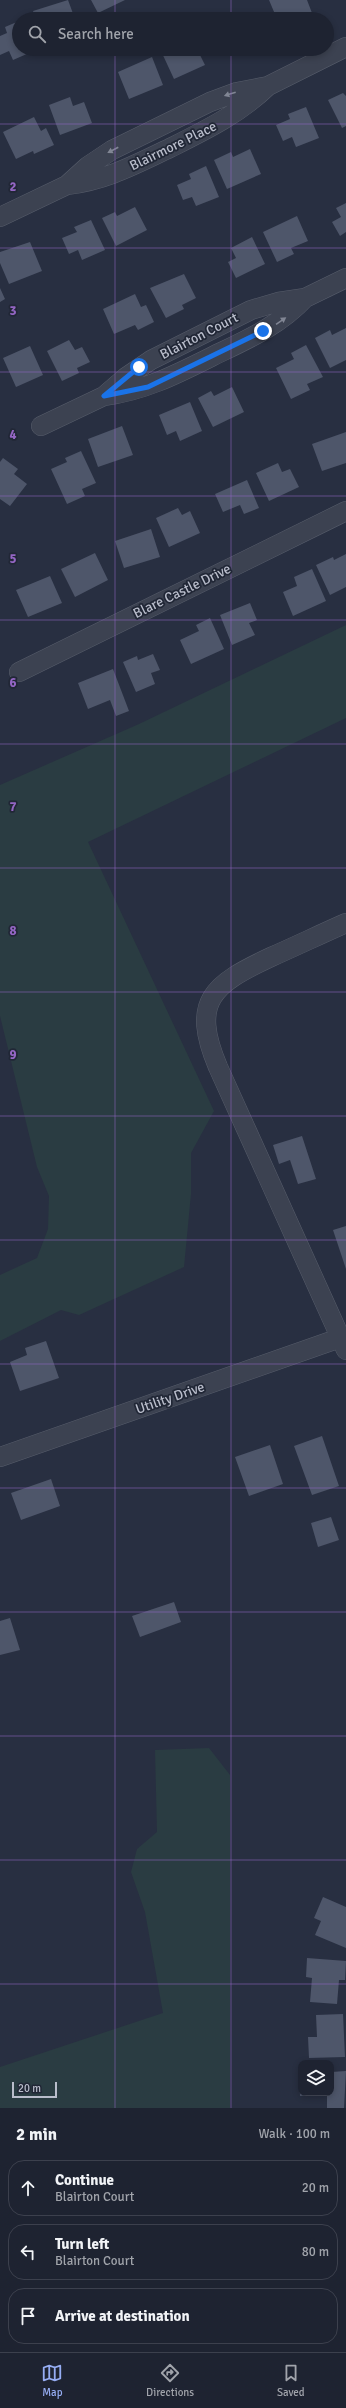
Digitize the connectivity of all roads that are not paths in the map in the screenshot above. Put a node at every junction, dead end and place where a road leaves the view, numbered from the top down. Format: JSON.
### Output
{"nodes":[{"id":1,"x":346,"y":47,"type":"edge"},
{"id":2,"x":334,"y":53,"type":"edge"},
{"id":3,"x":328,"y":56,"type":"edge"},
{"id":4,"x":0,"y":217,"type":"edge"},
{"id":5,"x":346,"y":278,"type":"edge"},
{"id":6,"x":41,"y":426,"type":"dead end"},
{"id":7,"x":346,"y":511,"type":"edge"},
{"id":8,"x":18,"y":672,"type":"dead end"},
{"id":9,"x":346,"y":923,"type":"edge"},
{"id":10,"x":343,"y":1344,"type":"edge"},
{"id":11,"x":0,"y":1457,"type":"edge"}],
"edges":[{"from":1,"to":2,"type":"street","name":"Blairmore Place"},
{"from":3,"to":4,"type":"street","name":"Blairmore Place"},
{"from":5,"to":6,"type":"street","name":"Blairton Court"},
{"from":7,"to":8,"type":"street","name":"Blare Castle Drive"},
{"from":9,"to":10,"type":"street"},
{"from":10,"to":11,"type":"street","name":"Utility Drive"}]}
